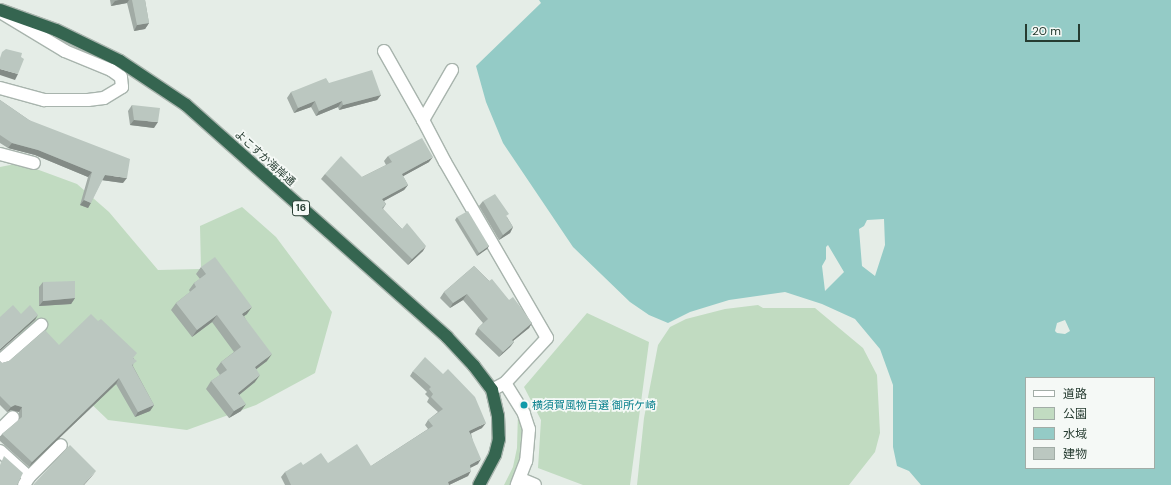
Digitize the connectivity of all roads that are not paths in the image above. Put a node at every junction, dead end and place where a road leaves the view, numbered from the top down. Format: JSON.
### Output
{"nodes":[{"id":1,"x":0,"y":11,"type":"edge"},
{"id":2,"x":384,"y":51,"type":"dead end"},
{"id":3,"x":452,"y":70,"type":"dead end"},
{"id":4,"x":0,"y":88,"type":"edge"},
{"id":5,"x":423,"y":120,"type":"junction"},
{"id":6,"x":0,"y":154,"type":"edge"},
{"id":7,"x":34,"y":163,"type":"dead end"},
{"id":8,"x":41,"y":325,"type":"dead end"},
{"id":9,"x":0,"y":361,"type":"edge"},
{"id":10,"x":505,"y":383,"type":"junction"},
{"id":11,"x":492,"y":390,"type":"junction"},
{"id":12,"x":13,"y":417,"type":"dead end"},
{"id":13,"x":0,"y":430,"type":"edge"},
{"id":14,"x":61,"y":445,"type":"dead end"},
{"id":15,"x":0,"y":451,"type":"edge"},
{"id":16,"x":27,"y":481,"type":"edge"},
{"id":17,"x":519,"y":482,"type":"edge"},
{"id":18,"x":479,"y":485,"type":"edge"},
{"id":19,"x":535,"y":485,"type":"edge"}],
"edges":[{"from":1,"to":4,"type":"street"},
{"from":1,"to":11,"type":"highway","name":"よこすか海岸通","number":"16"},
{"from":2,"to":5,"type":"street"},
{"from":3,"to":5,"type":"street"},
{"from":5,"to":10,"type":"street"},
{"from":6,"to":7,"type":"street"},
{"from":8,"to":9,"type":"street"},
{"from":10,"to":11,"type":"street"},
{"from":10,"to":17,"type":"street"},
{"from":11,"to":18,"type":"highway","name":"よこすか海岸通","number":"16"},
{"from":12,"to":13,"type":"street"},
{"from":14,"to":16,"type":"street"},
{"from":15,"to":16,"type":"street"},
{"from":17,"to":19,"type":"street"}]}
